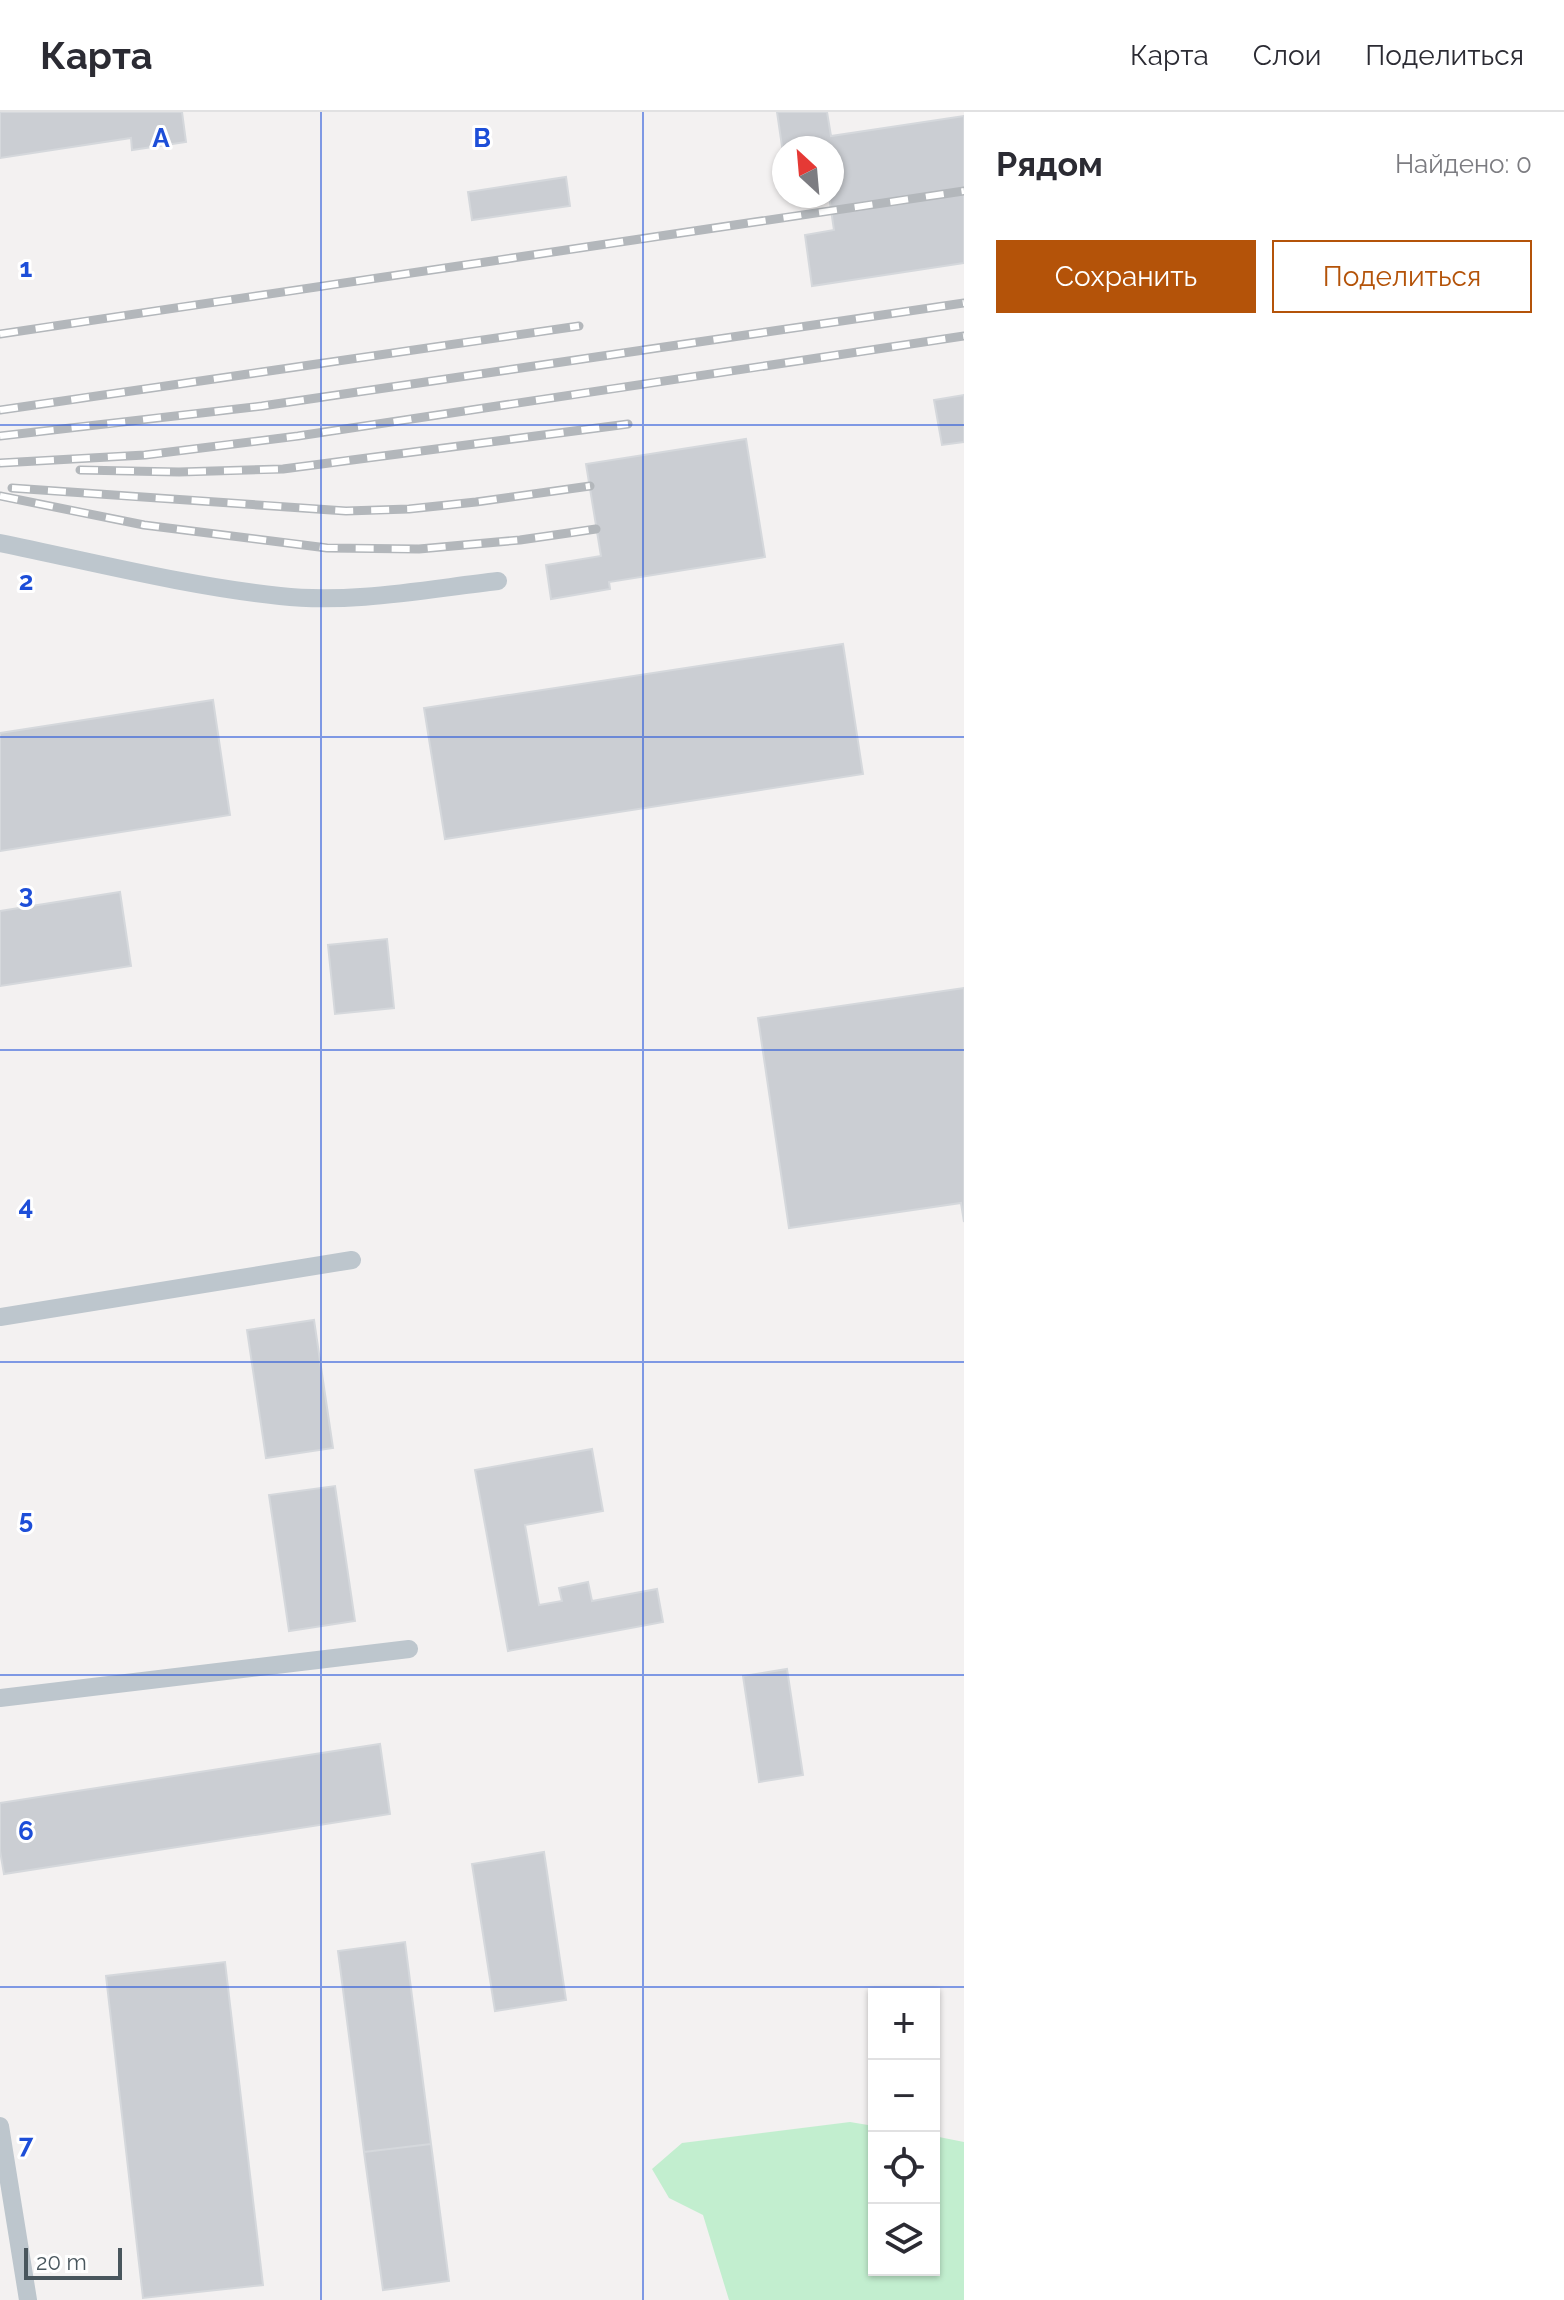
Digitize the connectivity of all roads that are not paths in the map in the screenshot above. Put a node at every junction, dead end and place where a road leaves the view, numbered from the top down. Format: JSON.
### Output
{"nodes":[{"id":1,"x":0,"y":543,"type":"edge"},
{"id":2,"x":498,"y":581,"type":"dead end"},
{"id":3,"x":352,"y":1260,"type":"dead end"},
{"id":4,"x":0,"y":1317,"type":"edge"},
{"id":5,"x":409,"y":1649,"type":"dead end"},
{"id":6,"x":0,"y":1698,"type":"edge"},
{"id":7,"x":0,"y":2126,"type":"edge"},
{"id":8,"x":28,"y":2300,"type":"edge"}],
"edges":[{"from":1,"to":2,"type":"lane"},
{"from":3,"to":4,"type":"lane"},
{"from":5,"to":6,"type":"lane"},
{"from":7,"to":8,"type":"lane"}]}
